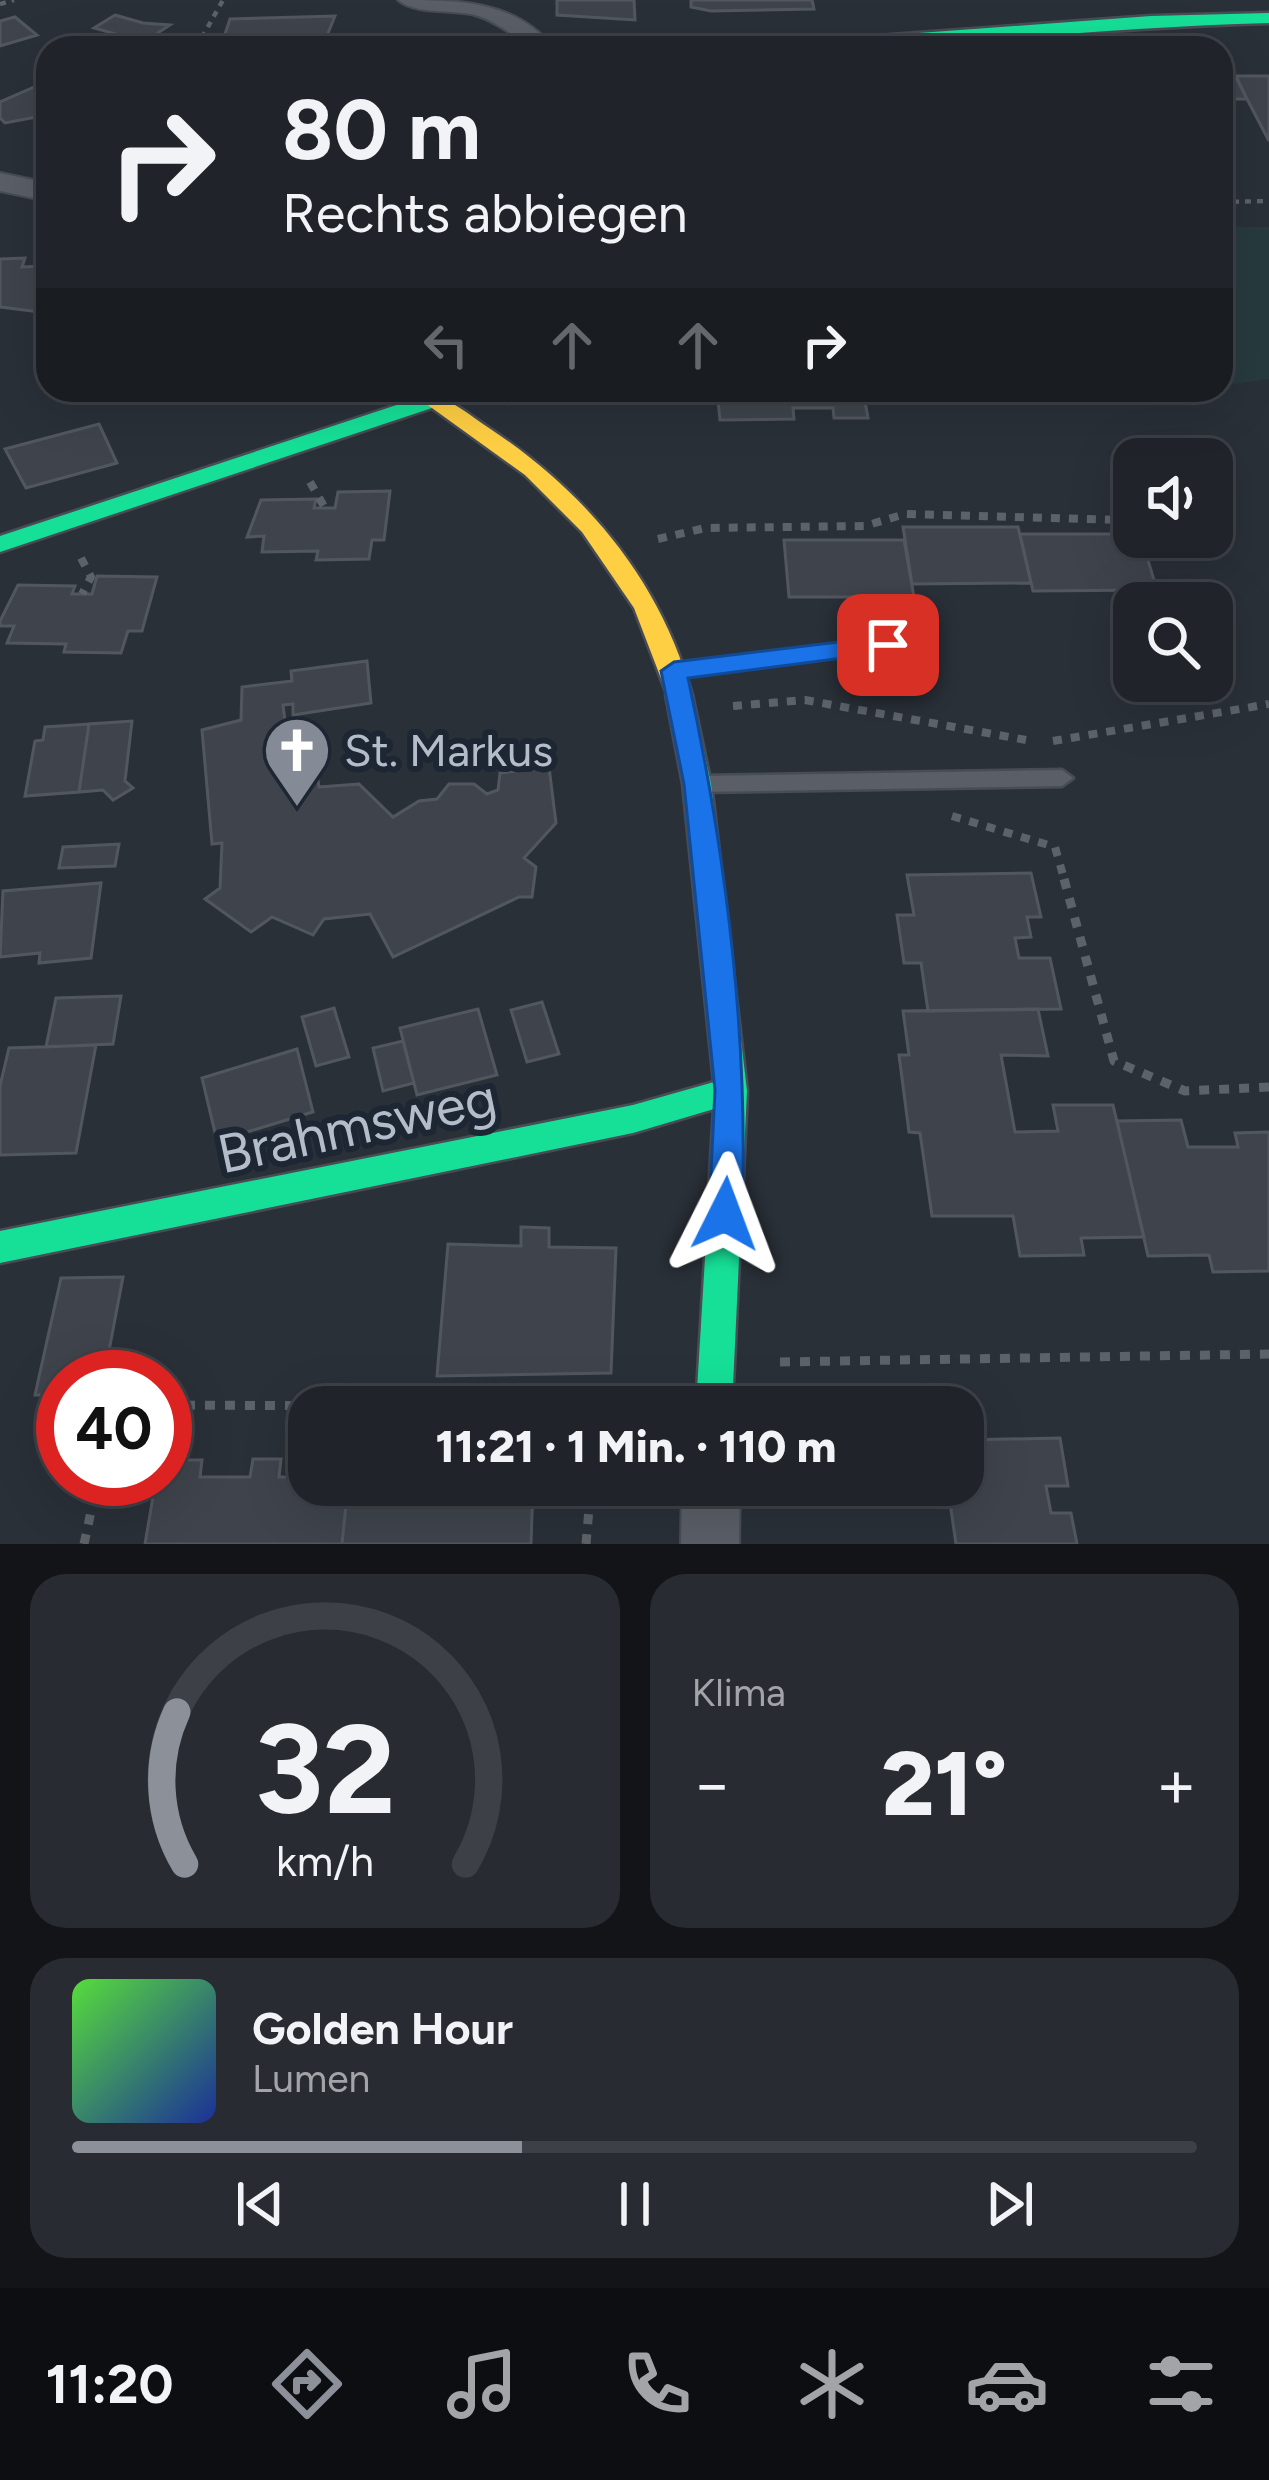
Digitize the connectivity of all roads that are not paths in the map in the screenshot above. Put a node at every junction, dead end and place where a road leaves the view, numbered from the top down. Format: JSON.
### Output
{"nodes":[{"id":1,"x":411,"y":0,"type":"edge"},
{"id":2,"x":488,"y":4,"type":"edge"},
{"id":3,"x":1269,"y":18,"type":"edge"},
{"id":4,"x":533,"y":36,"type":"edge"},
{"id":5,"x":940,"y":36,"type":"edge"},
{"id":6,"x":0,"y":182,"type":"edge"},
{"id":7,"x":36,"y":190,"type":"edge"},
{"id":8,"x":406,"y":402,"type":"edge"},
{"id":9,"x":436,"y":402,"type":"edge"},
{"id":10,"x":0,"y":544,"type":"edge"},
{"id":11,"x":888,"y":645,"type":"dead end"},
{"id":12,"x":674,"y":671,"type":"junction"},
{"id":13,"x":1062,"y":778,"type":"dead end"},
{"id":14,"x":698,"y":784,"type":"junction"},
{"id":15,"x":731,"y":1090,"type":"junction"},
{"id":16,"x":0,"y":1247,"type":"edge"},
{"id":17,"x":716,"y":1386,"type":"edge"},
{"id":18,"x":711,"y":1506,"type":"edge"},
{"id":19,"x":710,"y":1544,"type":"edge"}],
"edges":[{"from":1,"to":2,"type":"street"},
{"from":2,"to":4,"type":"street"},
{"from":3,"to":5,"type":"street"},
{"from":6,"to":7,"type":"street"},
{"from":8,"to":10,"type":"street"},
{"from":9,"to":12,"type":"street"},
{"from":11,"to":12,"type":"lane"},
{"from":12,"to":14,"type":"street"},
{"from":13,"to":14,"type":"lane"},
{"from":14,"to":15,"type":"street"},
{"from":15,"to":16,"type":"street","name":"Brahmsweg"},
{"from":15,"to":17,"type":"street"},
{"from":18,"to":19,"type":"street"}]}
